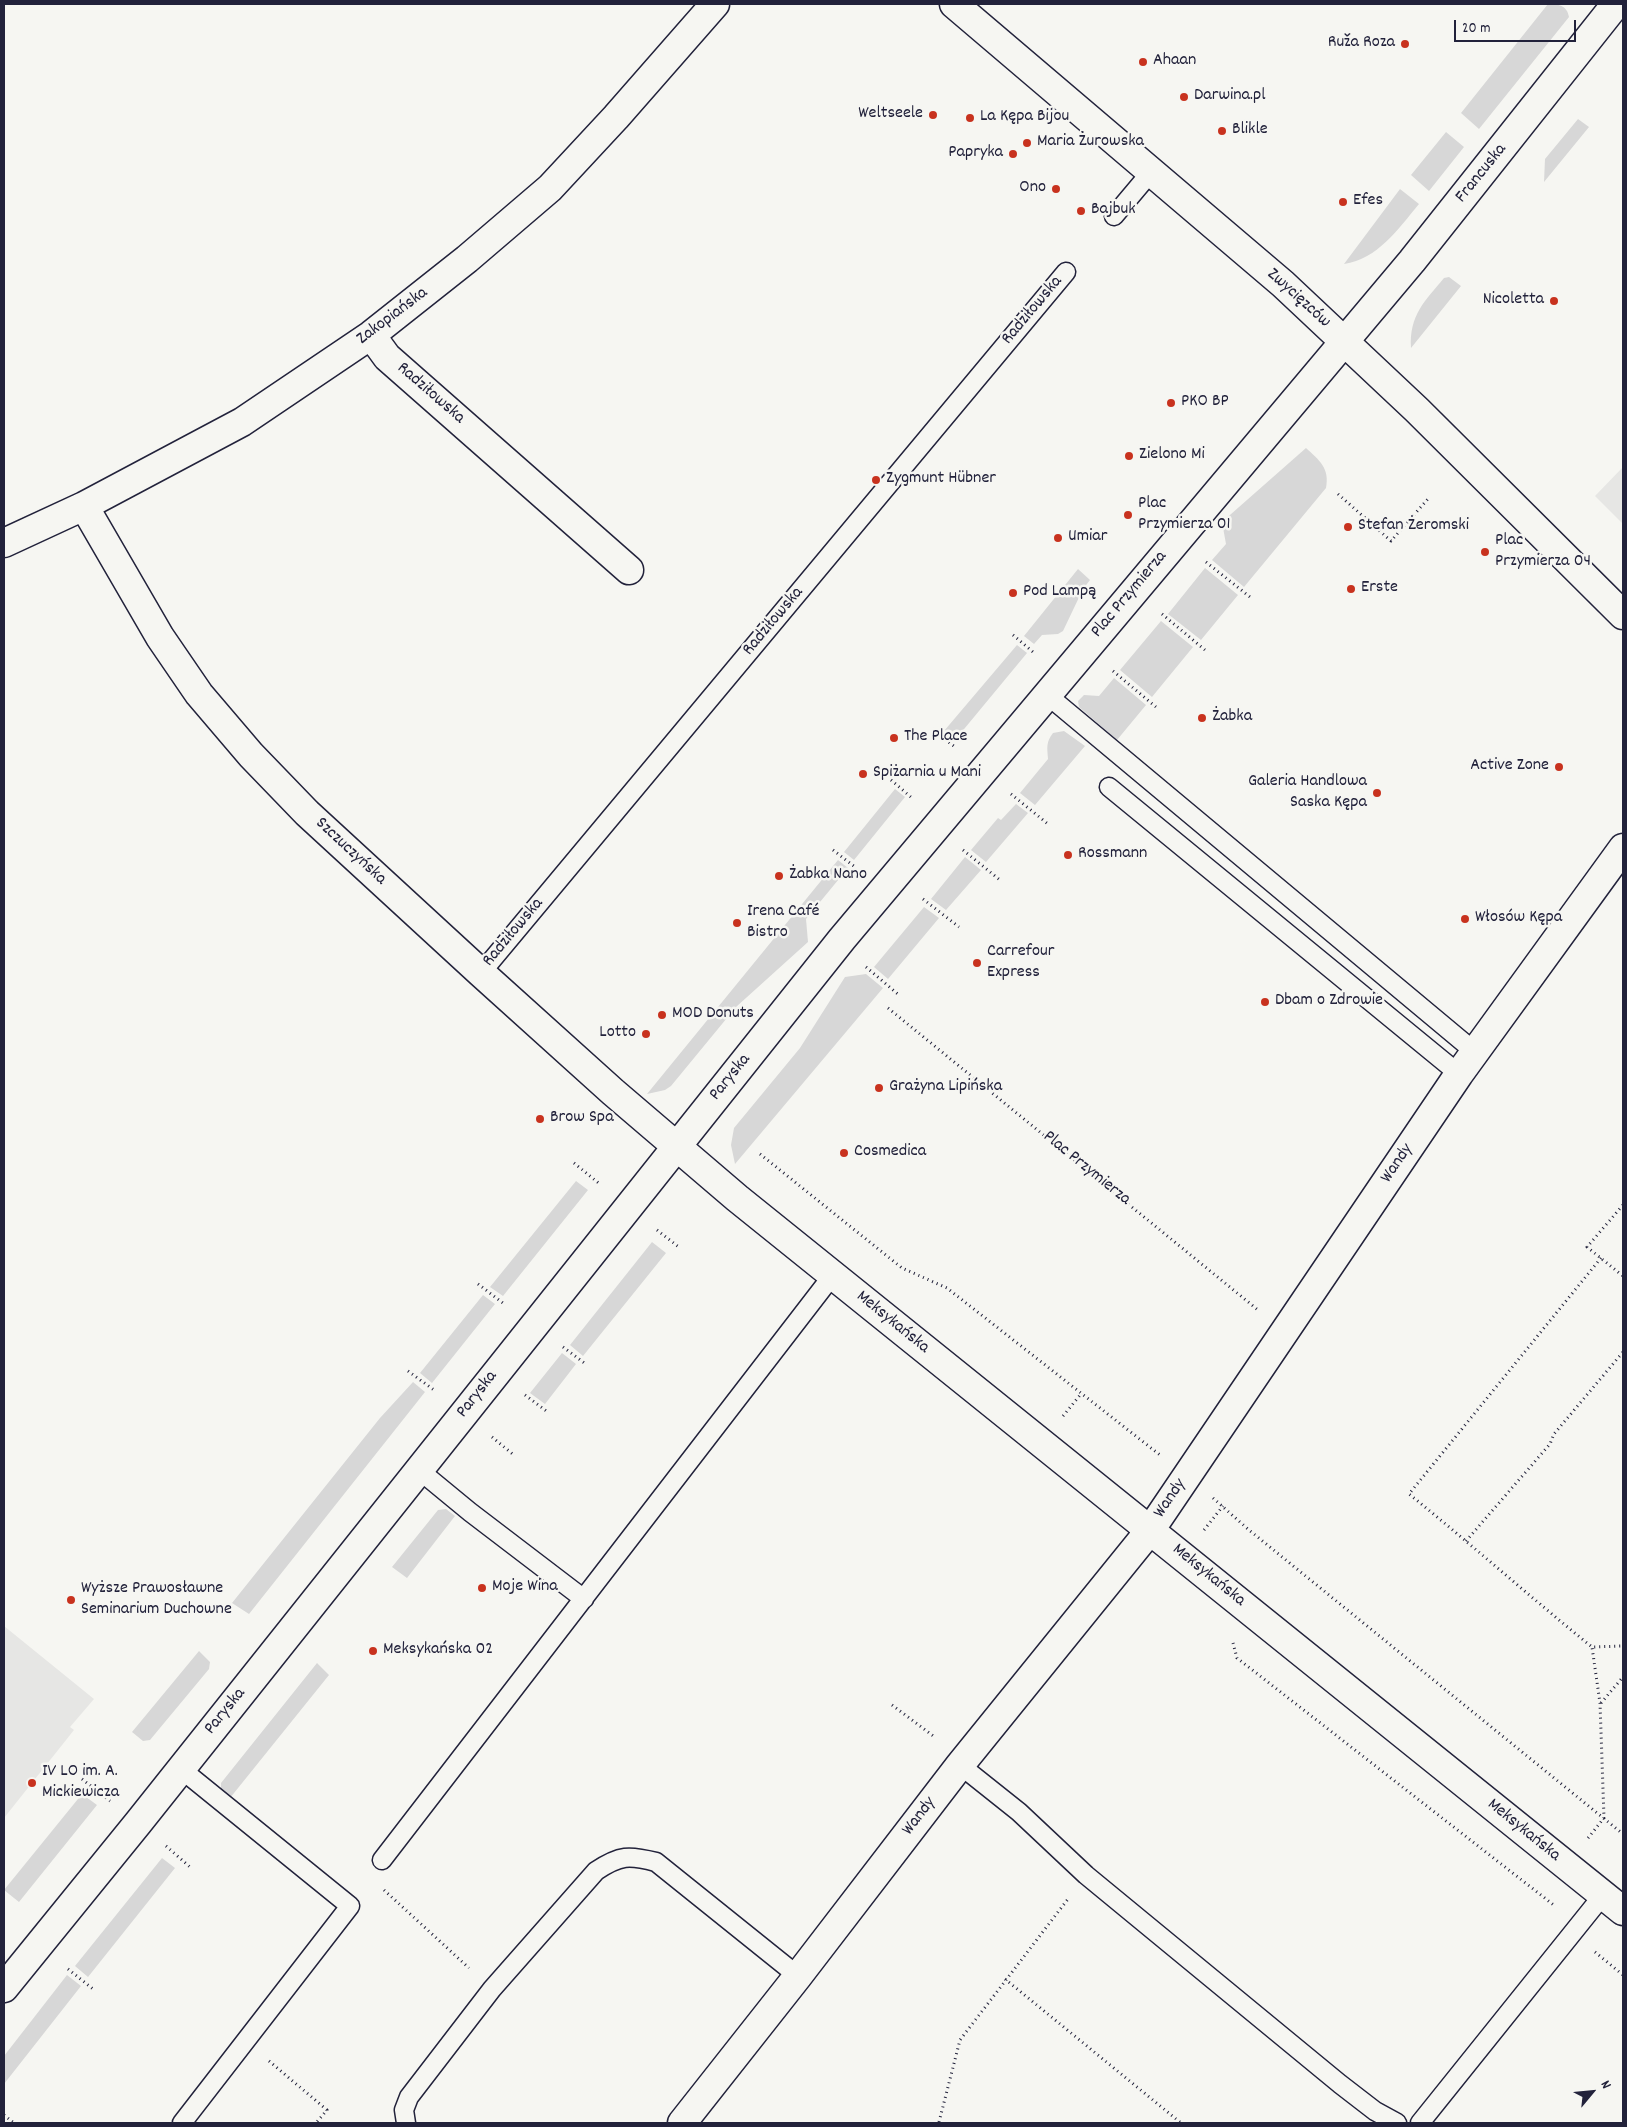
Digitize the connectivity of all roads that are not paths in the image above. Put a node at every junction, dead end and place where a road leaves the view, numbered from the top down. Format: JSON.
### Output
{"nodes":[{"id":1,"x":715,"y":4,"type":"edge"},
{"id":2,"x":954,"y":4,"type":"edge"},
{"id":3,"x":1616,"y":4,"type":"edge"},
{"id":4,"x":1151,"y":172,"type":"junction"},
{"id":5,"x":1114,"y":216,"type":"dead end"},
{"id":6,"x":1066,"y":272,"type":"dead end"},
{"id":7,"x":371,"y":334,"type":"junction"},
{"id":8,"x":1345,"y":342,"type":"junction"},
{"id":9,"x":84,"y":506,"type":"junction"},
{"id":10,"x":4,"y":543,"type":"edge"},
{"id":11,"x":629,"y":570,"type":"dead end"},
{"id":12,"x":1623,"y":616,"type":"edge"},
{"id":13,"x":1046,"y":694,"type":"junction"},
{"id":14,"x":1109,"y":787,"type":"dead end"},
{"id":15,"x":955,"y":803,"type":"joint"},
{"id":16,"x":1623,"y":848,"type":"edge"},
{"id":17,"x":482,"y":973,"type":"junction"},
{"id":18,"x":1475,"y":1052,"type":"junction"},
{"id":19,"x":1459,"y":1074,"type":"junction"},
{"id":20,"x":676,"y":1146,"type":"junction"},
{"id":21,"x":832,"y":1276,"type":"junction"},
{"id":22,"x":419,"y":1470,"type":"junction"},
{"id":23,"x":1151,"y":1529,"type":"junction"},
{"id":24,"x":584,"y":1598,"type":"junction"},
{"id":25,"x":962,"y":1762,"type":"junction"},
{"id":26,"x":181,"y":1770,"type":"junction"},
{"id":27,"x":382,"y":1860,"type":"dead end"},
{"id":28,"x":1613,"y":1903,"type":"edge"},
{"id":29,"x":798,"y":1976,"type":"junction"},
{"id":30,"x":4,"y":1988,"type":"edge"},
{"id":31,"x":182,"y":2123,"type":"edge"},
{"id":32,"x":406,"y":2123,"type":"edge"},
{"id":33,"x":682,"y":2123,"type":"edge"},
{"id":34,"x":1397,"y":2123,"type":"edge"},
{"id":35,"x":1420,"y":2123,"type":"edge"}],
"edges":[{"from":1,"to":7,"type":"street","name":"Zakopiańska"},
{"from":2,"to":4,"type":"street","name":"Zwycięzców"},
{"from":3,"to":8,"type":"street","name":"Francuska"},
{"from":4,"to":5,"type":"lane"},
{"from":4,"to":8,"type":"street","name":"Zwycięzców"},
{"from":6,"to":17,"type":"lane","name":"Radziłowska"},
{"from":7,"to":9,"type":"street","name":"Zakopiańska"},
{"from":7,"to":11,"type":"street","name":"Radziłowska"},
{"from":8,"to":12,"type":"street","name":"Zwycięzców"},
{"from":8,"to":13,"type":"street","name":"Plac Przymierza"},
{"from":9,"to":10,"type":"street","name":"Zakopiańska"},
{"from":9,"to":17,"type":"street","name":"Szczuczyńska"},
{"from":13,"to":15,"type":"street","name":"Plac Przymierza"},
{"from":13,"to":18,"type":"lane"},
{"from":14,"to":19,"type":"lane"},
{"from":15,"to":20,"type":"street","name":"Paryska"},
{"from":16,"to":18,"type":"street","name":"Wandy"},
{"from":17,"to":20,"type":"street","name":"Szczuczyńska"},
{"from":18,"to":19,"type":"street","name":"Wandy"},
{"from":19,"to":23,"type":"street","name":"Wandy"},
{"from":20,"to":21,"type":"street","name":"Meksykańska"},
{"from":20,"to":22,"type":"street","name":"Paryska"},
{"from":21,"to":23,"type":"street","name":"Meksykańska"},
{"from":21,"to":24,"type":"lane"},
{"from":22,"to":24,"type":"lane"},
{"from":22,"to":26,"type":"street","name":"Paryska"},
{"from":23,"to":25,"type":"street","name":"Wandy"},
{"from":23,"to":28,"type":"street","name":"Meksykańska"},
{"from":24,"to":27,"type":"lane"},
{"from":25,"to":29,"type":"street","name":"Wandy"},
{"from":25,"to":34,"type":"lane"},
{"from":26,"to":30,"type":"street","name":"Paryska"},
{"from":26,"to":31,"type":"lane"},
{"from":28,"to":35,"type":"lane"},
{"from":29,"to":32,"type":"lane"},
{"from":29,"to":33,"type":"street","name":"Wandy"}]}
